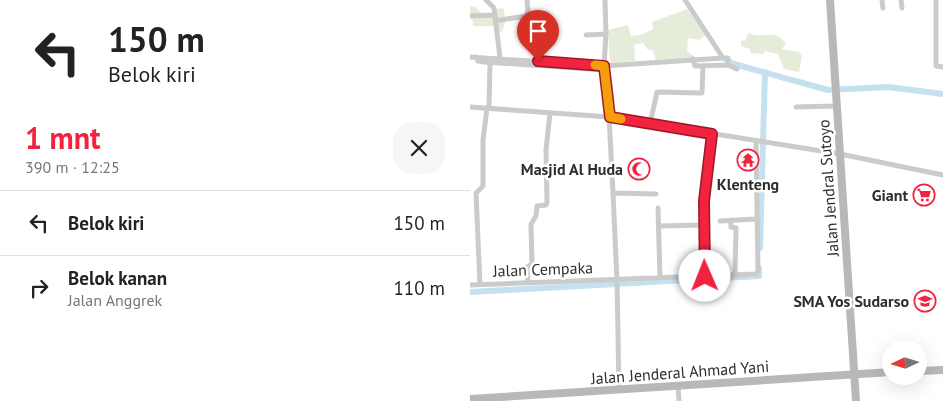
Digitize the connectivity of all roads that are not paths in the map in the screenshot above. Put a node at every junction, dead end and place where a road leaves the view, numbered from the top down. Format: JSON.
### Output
{"nodes":[{"id":1,"x":486,"y":0,"type":"edge"},
{"id":2,"x":527,"y":0,"type":"edge"},
{"id":3,"x":605,"y":0,"type":"edge"},
{"id":4,"x":685,"y":0,"type":"edge"},
{"id":5,"x":830,"y":0,"type":"edge"},
{"id":6,"x":882,"y":0,"type":"edge"},
{"id":7,"x":901,"y":0,"type":"edge"},
{"id":8,"x":936,"y":0,"type":"edge"},
{"id":9,"x":883,"y":8,"type":"dead end"},
{"id":10,"x":902,"y":8,"type":"dead end"},
{"id":11,"x":470,"y":16,"type":"edge"},
{"id":12,"x":495,"y":18,"type":"junction"},
{"id":13,"x":606,"y":34,"type":"junction"},
{"id":14,"x":586,"y":35,"type":"dead end"},
{"id":15,"x":475,"y":58,"type":"edge"},
{"id":16,"x":500,"y":58,"type":"junction"},
{"id":17,"x":490,"y":62,"type":"junction"},
{"id":18,"x":694,"y":62,"type":"junction"},
{"id":19,"x":727,"y":62,"type":"junction"},
{"id":20,"x":703,"y":66,"type":"junction"},
{"id":21,"x":943,"y":67,"type":"edge"},
{"id":22,"x":604,"y":68,"type":"junction"},
{"id":23,"x":737,"y":69,"type":"dead end"},
{"id":24,"x":836,"y":106,"type":"junction"},
{"id":25,"x":470,"y":107,"type":"edge"},
{"id":26,"x":796,"y":107,"type":"dead end"},
{"id":27,"x":488,"y":108,"type":"junction"},
{"id":28,"x":550,"y":113,"type":"junction"},
{"id":29,"x":610,"y":117,"type":"junction"},
{"id":30,"x":650,"y":124,"type":"junction"},
{"id":31,"x":712,"y":134,"type":"junction"},
{"id":32,"x":759,"y":142,"type":"junction"},
{"id":33,"x":840,"y":154,"type":"junction"},
{"id":34,"x":943,"y":175,"type":"edge"},
{"id":35,"x":613,"y":193,"type":"junction"},
{"id":36,"x":656,"y":194,"type":"dead end"},
{"id":37,"x":658,"y":208,"type":"dead end"},
{"id":38,"x":731,"y":220,"type":"junction"},
{"id":39,"x":756,"y":220,"type":"junction"},
{"id":40,"x":720,"y":221,"type":"dead end"},
{"id":41,"x":704,"y":225,"type":"junction"},
{"id":42,"x":659,"y":226,"type":"junction"},
{"id":43,"x":735,"y":275,"type":"junction"},
{"id":44,"x":705,"y":276,"type":"junction"},
{"id":45,"x":660,"y":278,"type":"junction"},
{"id":46,"x":528,"y":283,"type":"junction"},
{"id":47,"x":617,"y":283,"type":"junction"},
{"id":48,"x":470,"y":285,"type":"edge"},
{"id":49,"x":480,"y":285,"type":"junction"},
{"id":50,"x":943,"y":370,"type":"edge"},
{"id":51,"x":928,"y":371,"type":"edge"},
{"id":52,"x":882,"y":372,"type":"edge"},
{"id":53,"x":855,"y":374,"type":"junction"},
{"id":54,"x":678,"y":386,"type":"junction"},
{"id":55,"x":619,"y":390,"type":"junction"},
{"id":56,"x":558,"y":398,"type":"edge"},
{"id":57,"x":470,"y":399,"type":"edge"},
{"id":58,"x":679,"y":401,"type":"edge"},
{"id":59,"x":856,"y":401,"type":"edge"}],
"edges":[{"from":1,"to":12,"type":"street"},
{"from":2,"to":12,"type":"street"},
{"from":3,"to":13,"type":"street"},
{"from":4,"to":19,"type":"street"},
{"from":5,"to":24,"type":"main road","name":"Jalan Jendral Sutoyo"},
{"from":6,"to":9,"type":"street"},
{"from":7,"to":10,"type":"street"},
{"from":8,"to":21,"type":"street"},
{"from":11,"to":12,"type":"street"},
{"from":12,"to":16,"type":"street"},
{"from":13,"to":14,"type":"street"},
{"from":13,"to":22,"type":"street"},
{"from":15,"to":16,"type":"street"},
{"from":15,"to":17,"type":"street"},
{"from":16,"to":22,"type":"street"},
{"from":17,"to":22,"type":"street"},
{"from":17,"to":27,"type":"street"},
{"from":18,"to":19,"type":"street"},
{"from":18,"to":20,"type":"street"},
{"from":18,"to":22,"type":"street"},
{"from":19,"to":20,"type":"street"},
{"from":19,"to":23,"type":"street"},
{"from":20,"to":30,"type":"street"},
{"from":22,"to":29,"type":"street"},
{"from":24,"to":26,"type":"street"},
{"from":24,"to":33,"type":"main road","name":"Jalan Jendral Sutoyo"},
{"from":25,"to":27,"type":"street"},
{"from":27,"to":28,"type":"street"},
{"from":27,"to":49,"type":"street"},
{"from":28,"to":29,"type":"street"},
{"from":28,"to":46,"type":"street"},
{"from":29,"to":30,"type":"street"},
{"from":29,"to":35,"type":"street"},
{"from":30,"to":31,"type":"street"},
{"from":31,"to":32,"type":"street"},
{"from":31,"to":41,"type":"street"},
{"from":32,"to":33,"type":"street"},
{"from":32,"to":39,"type":"street"},
{"from":33,"to":34,"type":"street"},
{"from":33,"to":53,"type":"main road","name":"Jalan Jendral Sutoyo"},
{"from":35,"to":36,"type":"street"},
{"from":35,"to":47,"type":"street"},
{"from":37,"to":42,"type":"street"},
{"from":38,"to":39,"type":"street"},
{"from":38,"to":40,"type":"street"},
{"from":38,"to":43,"type":"street"},
{"from":39,"to":43,"type":"street","name":"Jalan Cempaka"},
{"from":41,"to":42,"type":"street"},
{"from":41,"to":44,"type":"street"},
{"from":42,"to":45,"type":"street"},
{"from":43,"to":44,"type":"street","name":"Jalan Cempaka"},
{"from":44,"to":45,"type":"street","name":"Jalan Cempaka"},
{"from":45,"to":47,"type":"street","name":"Jalan Cempaka"},
{"from":46,"to":47,"type":"street","name":"Jalan Cempaka"},
{"from":46,"to":49,"type":"street","name":"Jalan Cempaka"},
{"from":47,"to":55,"type":"street"},
{"from":48,"to":49,"type":"street","name":"Jalan Cempaka"},
{"from":50,"to":51,"type":"main road"},
{"from":52,"to":53,"type":"main road","name":"Jalan Jenderal Ahmad Yani"},
{"from":53,"to":54,"type":"main road","name":"Jalan Jenderal Ahmad Yani"},
{"from":53,"to":59,"type":"main road","name":"Jalan Jendral Sutoyo"},
{"from":54,"to":55,"type":"main road","name":"Jalan Jenderal Ahmad Yani"},
{"from":54,"to":58,"type":"street"},
{"from":55,"to":56,"type":"main road","name":"Jalan Jenderal Ahmad Yani"},
{"from":56,"to":57,"type":"main road","name":"Jalan Jenderal Ahmad Yani"}]}
